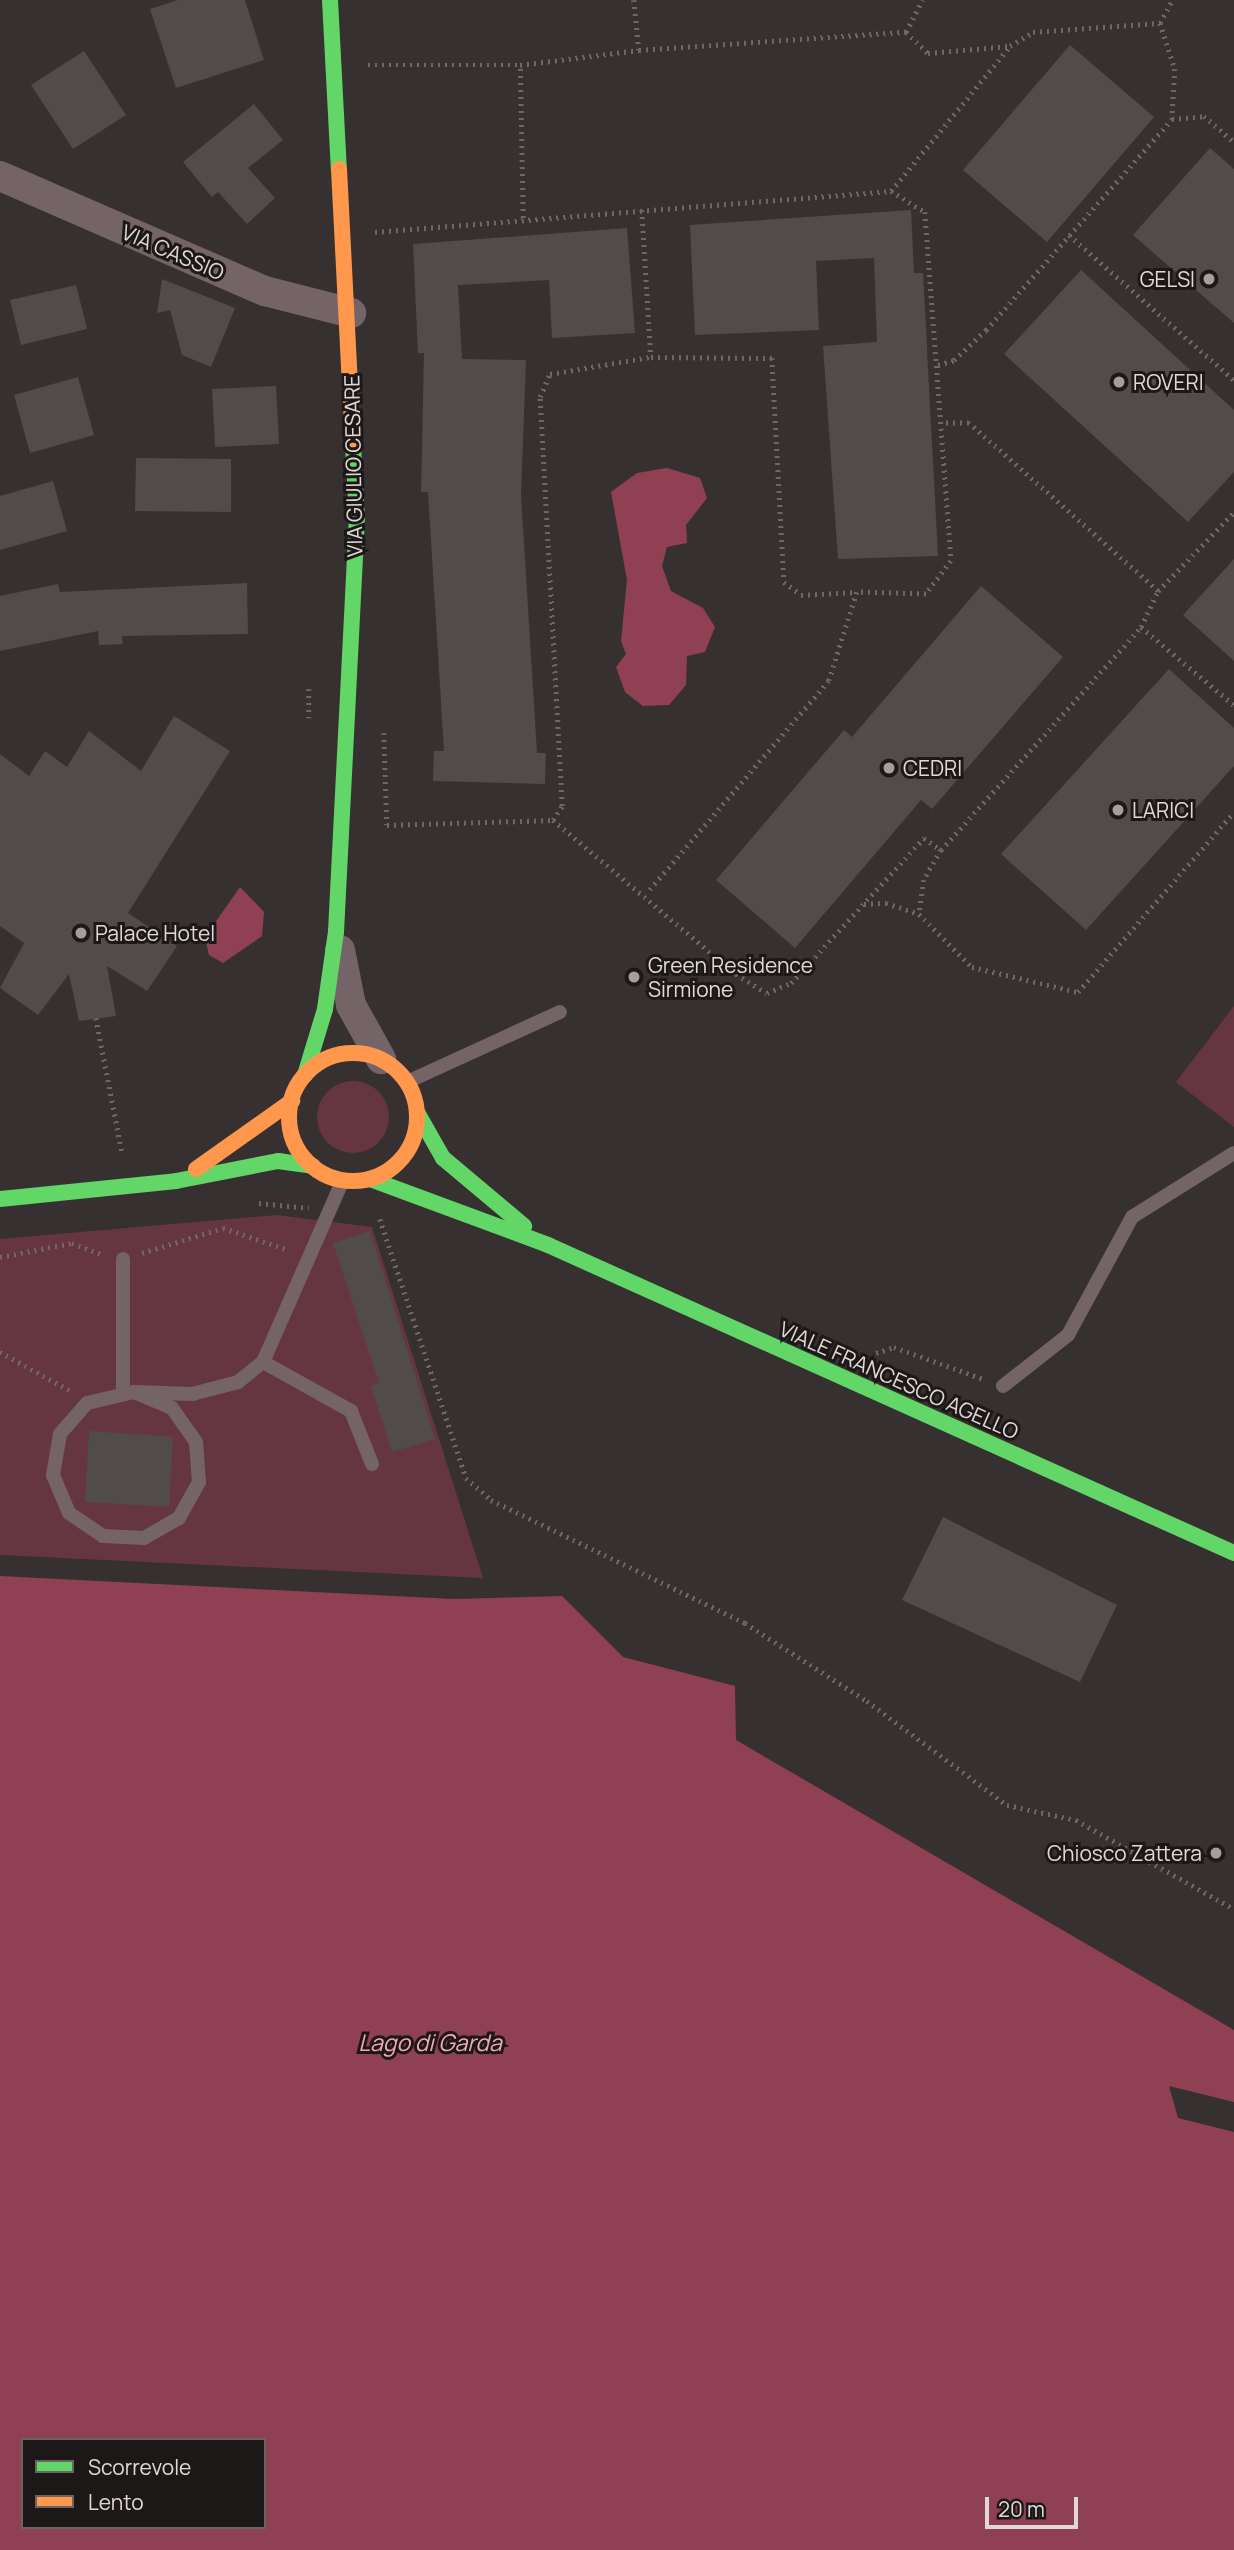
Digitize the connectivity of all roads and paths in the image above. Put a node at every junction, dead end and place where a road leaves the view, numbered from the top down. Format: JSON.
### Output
{"nodes":[{"id":1,"x":330,"y":0,"type":"edge"},
{"id":2,"x":634,"y":0,"type":"edge"},
{"id":3,"x":922,"y":0,"type":"edge"},
{"id":4,"x":1172,"y":0,"type":"edge"},
{"id":5,"x":1160,"y":23,"type":"junction"},
{"id":6,"x":906,"y":32,"type":"junction"},
{"id":7,"x":1010,"y":46,"type":"junction"},
{"id":8,"x":639,"y":50,"type":"junction"},
{"id":9,"x":366,"y":54,"type":"dead end"},
{"id":10,"x":520,"y":65,"type":"junction"},
{"id":11,"x":1172,"y":119,"type":"junction"},
{"id":12,"x":1234,"y":142,"type":"edge"},
{"id":13,"x":0,"y":176,"type":"edge"},
{"id":14,"x":891,"y":191,"type":"junction"},
{"id":15,"x":642,"y":210,"type":"junction"},
{"id":16,"x":523,"y":218,"type":"junction"},
{"id":17,"x":1069,"y":235,"type":"junction"},
{"id":18,"x":365,"y":242,"type":"dead end"},
{"id":19,"x":351,"y":313,"type":"junction"},
{"id":20,"x":651,"y":357,"type":"junction"},
{"id":21,"x":938,"y":365,"type":"junction"},
{"id":22,"x":1234,"y":380,"type":"edge"},
{"id":23,"x":943,"y":423,"type":"junction"},
{"id":24,"x":1234,"y":512,"type":"edge"},
{"id":25,"x":1157,"y":591,"type":"junction"},
{"id":26,"x":858,"y":592,"type":"junction"},
{"id":27,"x":1141,"y":627,"type":"junction"},
{"id":28,"x":1234,"y":705,"type":"edge"},
{"id":29,"x":383,"y":728,"type":"dead end"},
{"id":30,"x":1234,"y":812,"type":"edge"},
{"id":31,"x":553,"y":820,"type":"junction"},
{"id":32,"x":941,"y":850,"type":"junction"},
{"id":33,"x":648,"y":894,"type":"junction"},
{"id":34,"x":863,"y":904,"type":"junction"},
{"id":35,"x":919,"y":914,"type":"junction"},
{"id":36,"x":336,"y":932,"type":"junction"},
{"id":37,"x":560,"y":1012,"type":"dead end"},
{"id":38,"x":96,"y":1018,"type":"dead end"},
{"id":39,"x":381,"y":1059,"type":"junction"},
{"id":40,"x":305,"y":1075,"type":"junction"},
{"id":41,"x":407,"y":1082,"type":"junction"},
{"id":42,"x":292,"y":1101,"type":"junction"},
{"id":43,"x":418,"y":1114,"type":"junction"},
{"id":44,"x":1234,"y":1153,"type":"edge"},
{"id":45,"x":124,"y":1160,"type":"dead end"},
{"id":46,"x":313,"y":1166,"type":"junction"},
{"id":47,"x":370,"y":1178,"type":"junction"},
{"id":48,"x":343,"y":1180,"type":"junction"},
{"id":49,"x":176,"y":1181,"type":"junction"},
{"id":50,"x":0,"y":1199,"type":"edge"},
{"id":51,"x":248,"y":1203,"type":"dead end"},
{"id":52,"x":330,"y":1211,"type":"junction"},
{"id":53,"x":380,"y":1218,"type":"junction"},
{"id":54,"x":388,"y":1220,"type":"dead end"},
{"id":55,"x":548,"y":1245,"type":"junction"},
{"id":56,"x":0,"y":1257,"type":"edge"},
{"id":57,"x":123,"y":1259,"type":"junction"},
{"id":58,"x":307,"y":1261,"type":"junction"},
{"id":59,"x":0,"y":1352,"type":"edge"},
{"id":60,"x":263,"y":1362,"type":"junction"},
{"id":61,"x":1003,"y":1386,"type":"dead end"},
{"id":62,"x":129,"y":1392,"type":"junction"},
{"id":63,"x":87,"y":1404,"type":"junction"},
{"id":64,"x":372,"y":1464,"type":"dead end"},
{"id":65,"x":1234,"y":1553,"type":"edge"},
{"id":66,"x":1234,"y":1909,"type":"edge"}],
"edges":[{"from":1,"to":19,"type":"main road","name":"VIA GIULIO CESARE"},
{"from":2,"to":8,"type":"path"},
{"from":3,"to":6,"type":"path"},
{"from":4,"to":5,"type":"path"},
{"from":5,"to":7,"type":"path"},
{"from":5,"to":11,"type":"path"},
{"from":6,"to":7,"type":"path"},
{"from":6,"to":8,"type":"path"},
{"from":7,"to":14,"type":"path"},
{"from":8,"to":10,"type":"path"},
{"from":9,"to":10,"type":"path"},
{"from":10,"to":16,"type":"path"},
{"from":11,"to":12,"type":"path"},
{"from":11,"to":17,"type":"path"},
{"from":13,"to":19,"type":"street","name":"VIA CASSIO"},
{"from":14,"to":15,"type":"path"},
{"from":14,"to":21,"type":"path"},
{"from":15,"to":16,"type":"path"},
{"from":15,"to":20,"type":"path"},
{"from":16,"to":18,"type":"path"},
{"from":17,"to":21,"type":"path"},
{"from":17,"to":22,"type":"path"},
{"from":19,"to":36,"type":"main road","name":"VIA GIULIO CESARE"},
{"from":20,"to":26,"type":"path"},
{"from":20,"to":31,"type":"path"},
{"from":21,"to":23,"type":"path"},
{"from":23,"to":25,"type":"path"},
{"from":23,"to":26,"type":"path"},
{"from":24,"to":25,"type":"path"},
{"from":25,"to":27,"type":"path"},
{"from":26,"to":33,"type":"path"},
{"from":27,"to":28,"type":"path"},
{"from":27,"to":32,"type":"path"},
{"from":29,"to":31,"type":"path"},
{"from":30,"to":35,"type":"path"},
{"from":31,"to":33,"type":"path"},
{"from":32,"to":34,"type":"path"},
{"from":32,"to":35,"type":"path"},
{"from":33,"to":34,"type":"path"},
{"from":34,"to":35,"type":"path"},
{"from":36,"to":39,"type":"street","name":"VIA GIULIO CESARE"},
{"from":36,"to":40,"type":"main road","name":"VIA GIULIO CESARE"},
{"from":37,"to":41,"type":"lane"},
{"from":38,"to":45,"type":"path"},
{"from":39,"to":40,"type":"main road"},
{"from":39,"to":41,"type":"main road"},
{"from":40,"to":42,"type":"main road"},
{"from":41,"to":43,"type":"main road"},
{"from":42,"to":46,"type":"main road"},
{"from":42,"to":49,"type":"main road"},
{"from":43,"to":47,"type":"main road"},
{"from":43,"to":55,"type":"main road","name":"VIALE FRANCESCO AGELLO"},
{"from":44,"to":61,"type":"lane"},
{"from":46,"to":48,"type":"main road"},
{"from":46,"to":49,"type":"main road"},
{"from":47,"to":48,"type":"main road"},
{"from":47,"to":55,"type":"main road","name":"VIALE FRANCESCO AGELLO"},
{"from":48,"to":52,"type":"lane"},
{"from":49,"to":50,"type":"main road"},
{"from":51,"to":52,"type":"path"},
{"from":52,"to":53,"type":"path"},
{"from":52,"to":58,"type":"lane"},
{"from":53,"to":54,"type":"path"},
{"from":53,"to":66,"type":"path"},
{"from":55,"to":65,"type":"main road","name":"VIALE FRANCESCO AGELLO"},
{"from":56,"to":57,"type":"path"},
{"from":57,"to":58,"type":"path"},
{"from":57,"to":62,"type":"lane"},
{"from":58,"to":60,"type":"lane"},
{"from":59,"to":63,"type":"path"},
{"from":60,"to":62,"type":"lane"},
{"from":60,"to":64,"type":"lane"},
{"from":62,"to":63,"type":"lane"},
{"from":62,"to":63,"type":"lane"}]}
